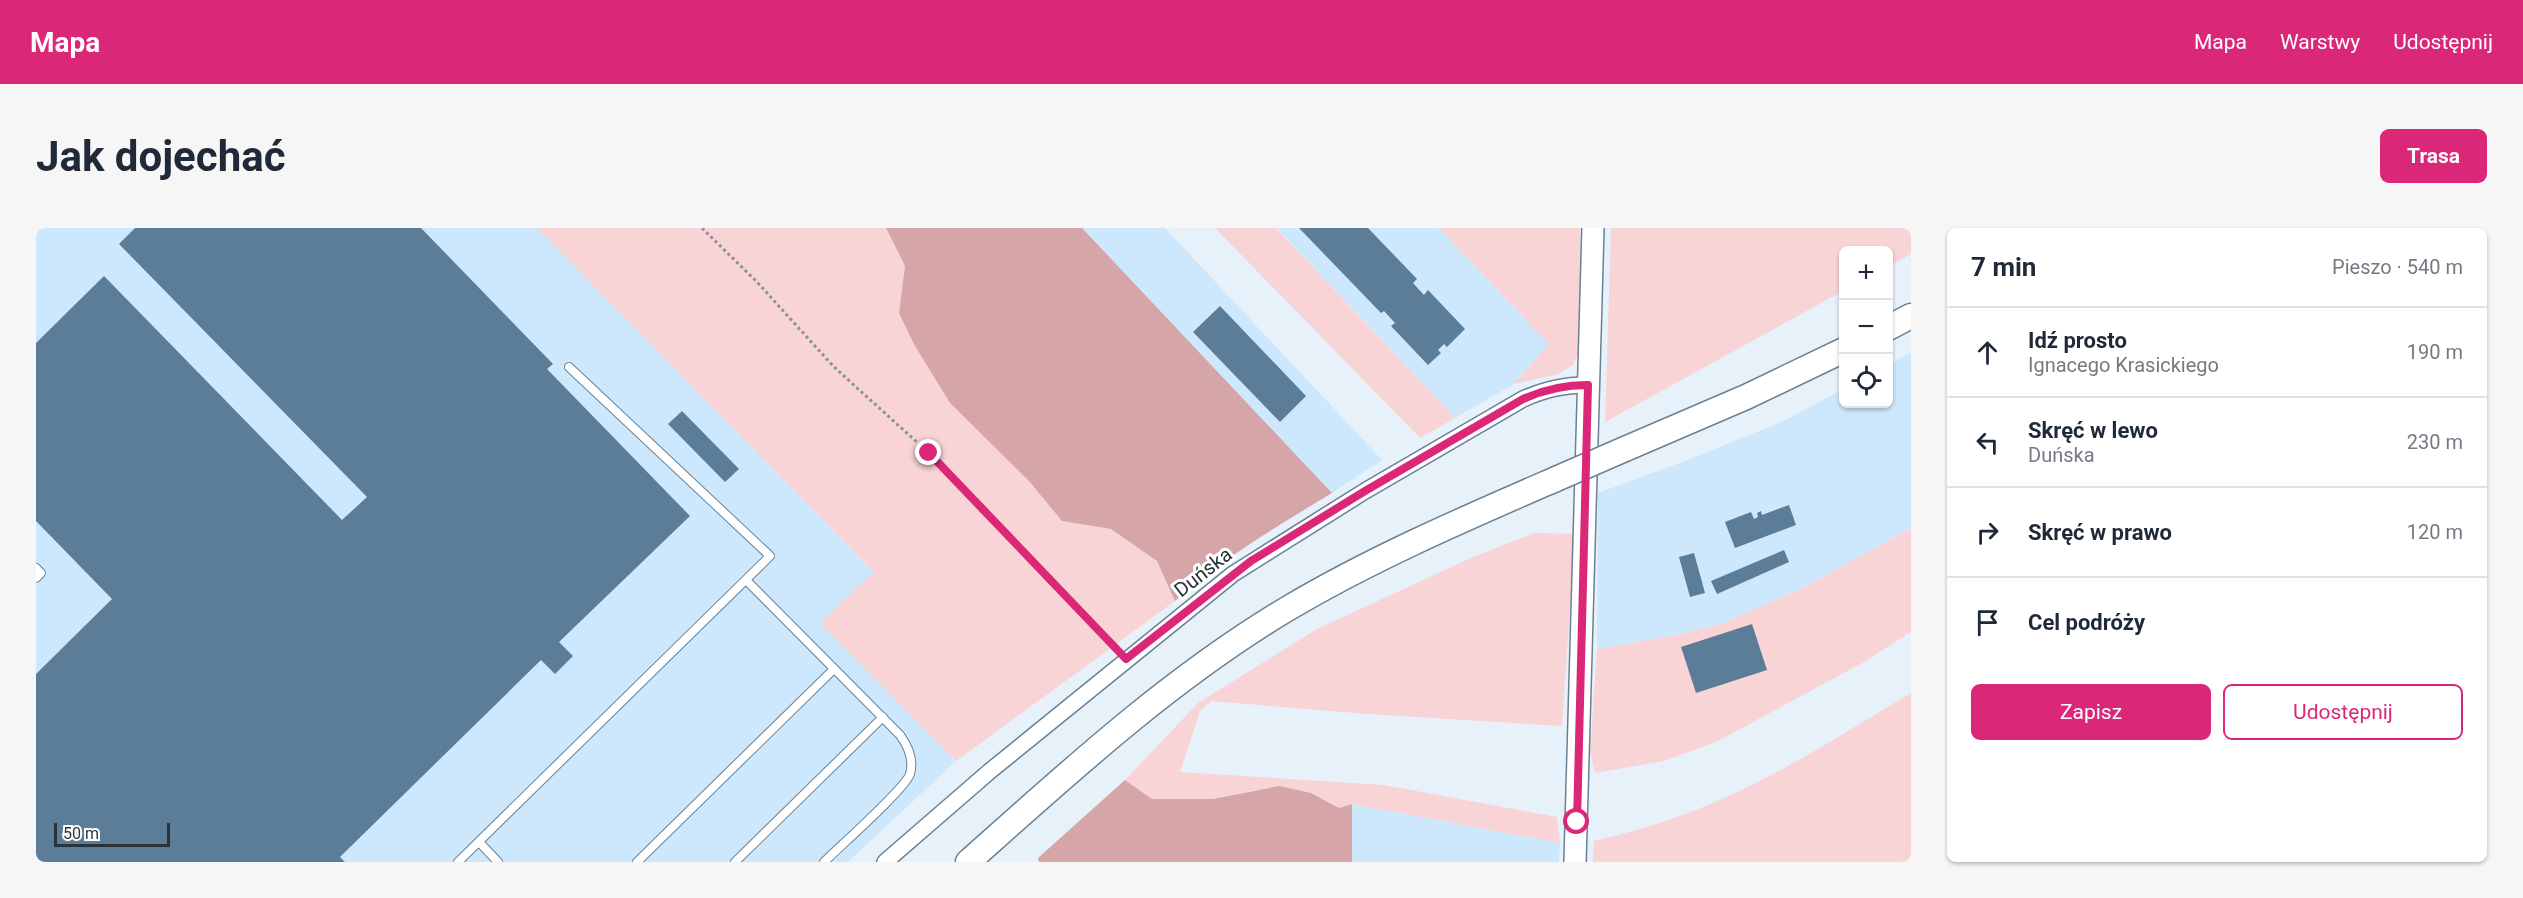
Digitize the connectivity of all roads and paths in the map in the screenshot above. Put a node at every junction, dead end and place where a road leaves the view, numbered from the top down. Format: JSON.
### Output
{"nodes":[{"id":1,"x":702,"y":228,"type":"edge"},
{"id":2,"x":1593,"y":228,"type":"edge"},
{"id":3,"x":1911,"y":316,"type":"edge"},
{"id":4,"x":1893,"y":325,"type":"edge"},
{"id":5,"x":1839,"y":352,"type":"edge"},
{"id":6,"x":569,"y":367,"type":"dead end"},
{"id":7,"x":1588,"y":385,"type":"junction"},
{"id":8,"x":36,"y":568,"type":"edge"},
{"id":9,"x":36,"y":578,"type":"edge"},
{"id":10,"x":746,"y":580,"type":"junction"},
{"id":11,"x":1126,"y":659,"type":"junction"},
{"id":12,"x":834,"y":669,"type":"junction"},
{"id":13,"x":883,"y":717,"type":"junction"},
{"id":14,"x":479,"y":842,"type":"junction"},
{"id":15,"x":458,"y":862,"type":"edge"},
{"id":16,"x":498,"y":862,"type":"edge"},
{"id":17,"x":637,"y":862,"type":"edge"},
{"id":18,"x":735,"y":862,"type":"edge"},
{"id":19,"x":824,"y":862,"type":"edge"},
{"id":20,"x":885,"y":862,"type":"edge"},
{"id":21,"x":968,"y":862,"type":"edge"},
{"id":22,"x":1575,"y":862,"type":"edge"}],
"edges":[{"from":1,"to":11,"type":"path"},
{"from":2,"to":7,"type":"street"},
{"from":3,"to":4,"type":"main road"},
{"from":5,"to":21,"type":"main road","bridge":true},
{"from":6,"to":10,"type":"lane"},
{"from":7,"to":11,"type":"street","name":"Duńska"},
{"from":7,"to":22,"type":"street"},
{"from":8,"to":9,"type":"lane"},
{"from":10,"to":12,"type":"lane"},
{"from":10,"to":14,"type":"lane"},
{"from":11,"to":20,"type":"street","name":"Duńska"},
{"from":12,"to":13,"type":"lane"},
{"from":12,"to":17,"type":"lane"},
{"from":13,"to":18,"type":"lane"},
{"from":13,"to":19,"type":"lane"},
{"from":14,"to":15,"type":"lane"},
{"from":14,"to":16,"type":"lane"}]}
